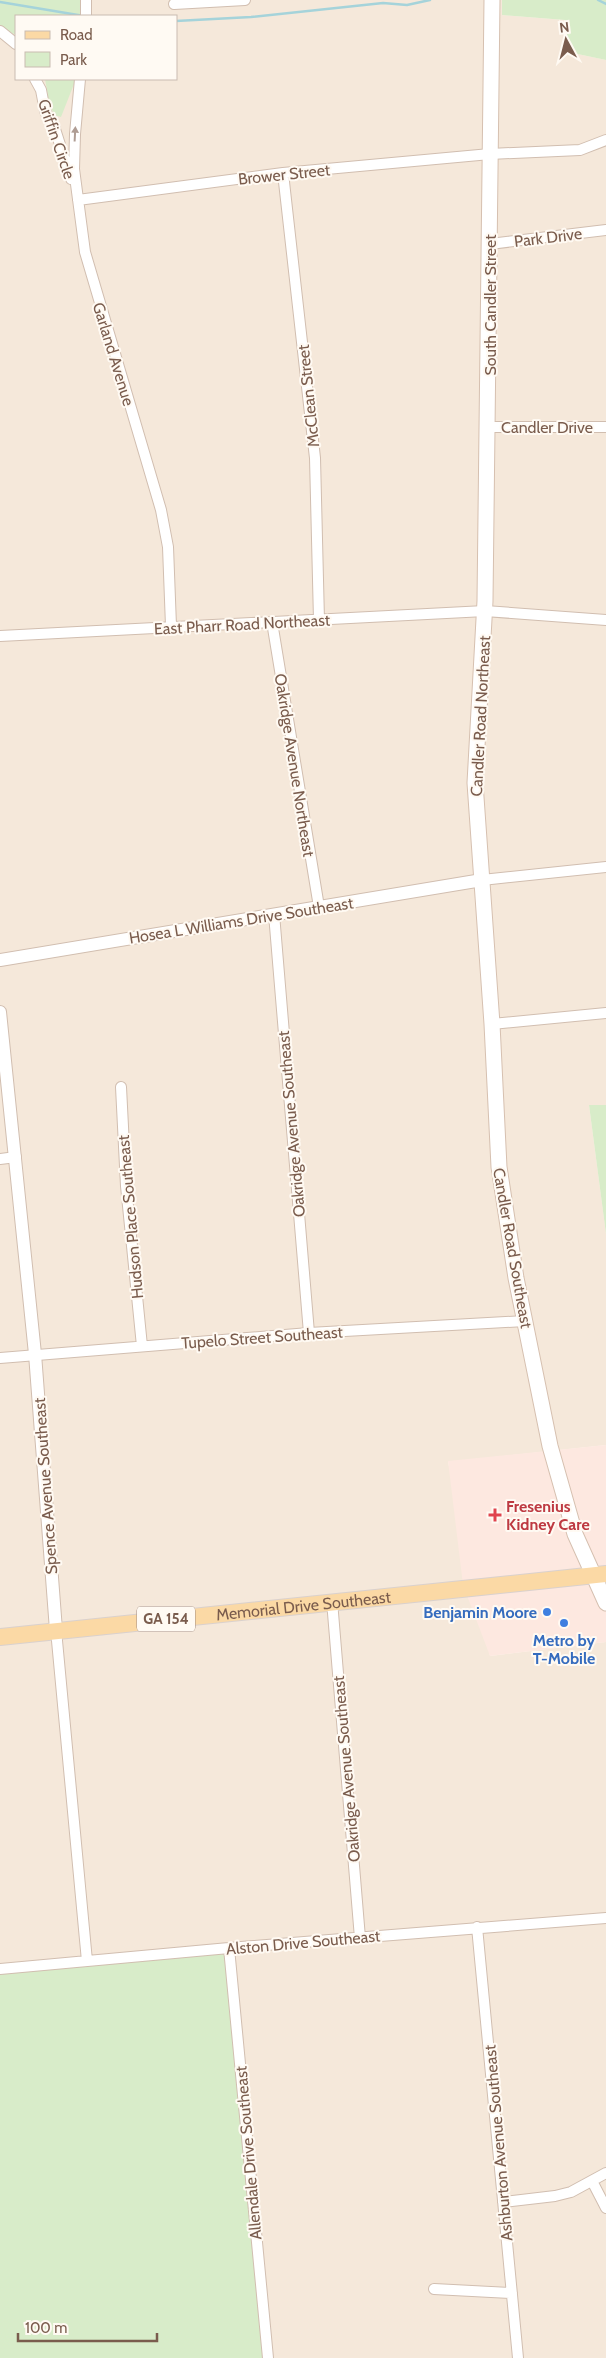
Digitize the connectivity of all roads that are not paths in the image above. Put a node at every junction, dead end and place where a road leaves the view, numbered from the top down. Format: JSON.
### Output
{"nodes":[{"id":1,"x":86,"y":0,"type":"edge"},
{"id":2,"x":245,"y":0,"type":"edge"},
{"id":3,"x":492,"y":0,"type":"edge"},
{"id":4,"x":174,"y":4,"type":"dead end"},
{"id":5,"x":86,"y":15,"type":"edge"},
{"id":6,"x":0,"y":31,"type":"edge"},
{"id":7,"x":15,"y":43,"type":"edge"},
{"id":8,"x":35,"y":80,"type":"edge"},
{"id":9,"x":80,"y":80,"type":"edge"},
{"id":10,"x":606,"y":140,"type":"edge"},
{"id":11,"x":490,"y":154,"type":"junction"},
{"id":12,"x":283,"y":173,"type":"junction"},
{"id":13,"x":78,"y":200,"type":"junction"},
{"id":14,"x":606,"y":230,"type":"edge"},
{"id":15,"x":490,"y":244,"type":"junction"},
{"id":16,"x":489,"y":427,"type":"junction"},
{"id":17,"x":606,"y":427,"type":"edge"},
{"id":18,"x":485,"y":611,"type":"junction"},
{"id":19,"x":319,"y":620,"type":"junction"},
{"id":20,"x":606,"y":620,"type":"edge"},
{"id":21,"x":272,"y":622,"type":"junction"},
{"id":22,"x":171,"y":626,"type":"junction"},
{"id":23,"x":0,"y":636,"type":"edge"},
{"id":24,"x":606,"y":867,"type":"edge"},
{"id":25,"x":482,"y":880,"type":"junction"},
{"id":26,"x":319,"y":907,"type":"junction"},
{"id":27,"x":274,"y":914,"type":"junction"},
{"id":28,"x":0,"y":960,"type":"edge"},
{"id":29,"x":0,"y":1012,"type":"edge"},
{"id":30,"x":606,"y":1013,"type":"edge"},
{"id":31,"x":492,"y":1024,"type":"junction"},
{"id":32,"x":121,"y":1087,"type":"dead end"},
{"id":33,"x":16,"y":1157,"type":"junction"},
{"id":34,"x":0,"y":1159,"type":"edge"},
{"id":35,"x":525,"y":1321,"type":"junction"},
{"id":36,"x":309,"y":1333,"type":"junction"},
{"id":37,"x":142,"y":1346,"type":"junction"},
{"id":38,"x":35,"y":1354,"type":"junction"},
{"id":39,"x":0,"y":1358,"type":"edge"},
{"id":40,"x":599,"y":1575,"type":"edge"},
{"id":41,"x":332,"y":1601,"type":"junction"},
{"id":42,"x":606,"y":1603,"type":"edge"},
{"id":43,"x":56,"y":1630,"type":"junction"},
{"id":44,"x":0,"y":1637,"type":"edge"},
{"id":45,"x":606,"y":1918,"type":"edge"},
{"id":46,"x":477,"y":1928,"type":"junction"},
{"id":47,"x":360,"y":1938,"type":"junction"},
{"id":48,"x":229,"y":1948,"type":"junction"},
{"id":49,"x":87,"y":1961,"type":"junction"},
{"id":50,"x":0,"y":1969,"type":"edge"},
{"id":51,"x":606,"y":2173,"type":"edge"},
{"id":52,"x":592,"y":2181,"type":"junction"},
{"id":53,"x":503,"y":2202,"type":"junction"},
{"id":54,"x":606,"y":2208,"type":"edge"},
{"id":55,"x":434,"y":2290,"type":"dead end"},
{"id":56,"x":512,"y":2293,"type":"junction"},
{"id":57,"x":268,"y":2358,"type":"edge"},
{"id":58,"x":518,"y":2358,"type":"edge"}],
"edges":[{"from":1,"to":5,"type":"street"},
{"from":2,"to":4,"type":"street"},
{"from":3,"to":11,"type":"main road","name":"South Candler Street"},
{"from":6,"to":7,"type":"street"},
{"from":8,"to":13,"type":"street","name":"Griffin Circle"},
{"from":13,"to":9,"type":"street","name":"Garland Avenue","one_way":true},
{"from":10,"to":11,"type":"street","name":"Brower Street"},
{"from":11,"to":12,"type":"street","name":"Brower Street"},
{"from":11,"to":15,"type":"main road","name":"South Candler Street"},
{"from":12,"to":13,"type":"street","name":"Brower Street"},
{"from":12,"to":19,"type":"street","name":"McClean Street"},
{"from":13,"to":22,"type":"street","name":"Garland Avenue"},
{"from":14,"to":15,"type":"street","name":"Park Drive"},
{"from":15,"to":16,"type":"main road","name":"South Candler Street"},
{"from":16,"to":17,"type":"street","name":"Candler Drive"},
{"from":16,"to":18,"type":"main road","name":"South Candler Street"},
{"from":18,"to":19,"type":"street","name":"East Pharr Road Northeast"},
{"from":18,"to":20,"type":"street","name":"East Pharr Road Northeast"},
{"from":18,"to":25,"type":"main road","name":"Candler Road Northeast"},
{"from":19,"to":21,"type":"street","name":"East Pharr Road Northeast"},
{"from":21,"to":22,"type":"street","name":"East Pharr Road Northeast"},
{"from":21,"to":26,"type":"street","name":"Oakridge Avenue Northeast"},
{"from":22,"to":23,"type":"street","name":"East Pharr Road Northeast"},
{"from":24,"to":25,"type":"street"},
{"from":25,"to":26,"type":"street","name":"Hosea L Williams Drive Southeast"},
{"from":25,"to":31,"type":"main road","name":"Candler Road Southeast"},
{"from":26,"to":27,"type":"street","name":"Hosea L Williams Drive Southeast"},
{"from":27,"to":28,"type":"street","name":"Hosea L Williams Drive Southeast"},
{"from":27,"to":36,"type":"street","name":"Oakridge Avenue Southeast"},
{"from":29,"to":33,"type":"street","name":"Spence Avenue Southeast"},
{"from":30,"to":31,"type":"street"},
{"from":31,"to":35,"type":"main road","name":"Candler Road Southeast"},
{"from":32,"to":37,"type":"street","name":"Hudson Place Southeast"},
{"from":33,"to":34,"type":"street"},
{"from":33,"to":38,"type":"street","name":"Spence Avenue Southeast"},
{"from":35,"to":36,"type":"street","name":"Tupelo Street Southeast"},
{"from":35,"to":40,"type":"main road","name":"Candler Road Southeast"},
{"from":36,"to":37,"type":"street","name":"Tupelo Street Southeast"},
{"from":37,"to":38,"type":"street","name":"Tupelo Street Southeast"},
{"from":38,"to":39,"type":"street","name":"Tupelo Street Southeast"},
{"from":38,"to":43,"type":"street","name":"Spence Avenue Southeast"},
{"from":40,"to":41,"type":"main road","name":"Memorial Drive Southeast","number":"GA 154"},
{"from":40,"to":42,"type":"main road","name":"Candler Road Southeast"},
{"from":41,"to":43,"type":"main road","name":"Memorial Drive Southeast","number":"GA 154"},
{"from":41,"to":47,"type":"street","name":"Oakridge Avenue Southeast"},
{"from":43,"to":44,"type":"main road","name":"Memorial Drive Southeast","number":"GA 154"},
{"from":43,"to":49,"type":"street","name":"Spence Avenue Southeast"},
{"from":45,"to":46,"type":"street","name":"Alston Drive Southeast"},
{"from":46,"to":47,"type":"street","name":"Alston Drive Southeast"},
{"from":46,"to":53,"type":"street","name":"Ashburton Avenue Southeast"},
{"from":47,"to":48,"type":"street","name":"Alston Drive Southeast"},
{"from":48,"to":49,"type":"street","name":"Alston Drive Southeast"},
{"from":48,"to":57,"type":"street","name":"Allendale Drive Southeast"},
{"from":49,"to":50,"type":"street","name":"Alston Drive Southeast"},
{"from":51,"to":52,"type":"street"},
{"from":52,"to":53,"type":"street"},
{"from":52,"to":54,"type":"street"},
{"from":53,"to":56,"type":"street","name":"Ashburton Avenue Southeast"},
{"from":55,"to":56,"type":"street"},
{"from":56,"to":58,"type":"street","name":"Ashburton Avenue Southeast"}]}
